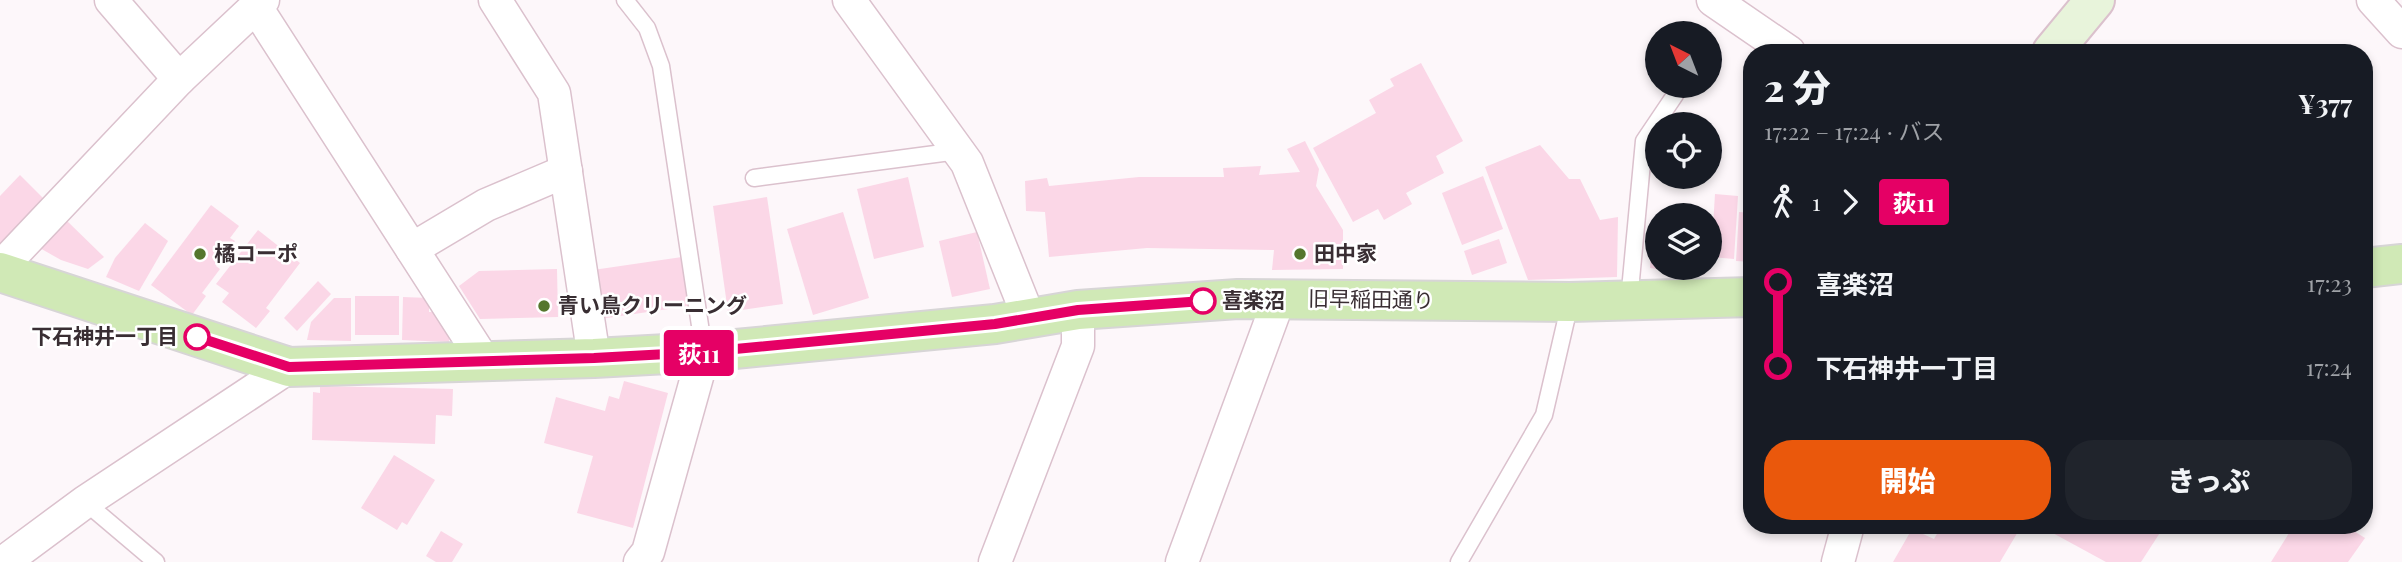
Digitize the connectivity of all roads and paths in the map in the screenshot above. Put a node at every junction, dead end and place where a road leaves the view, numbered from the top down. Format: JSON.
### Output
{"nodes":[{"id":1,"x":111,"y":0,"type":"edge"},
{"id":2,"x":495,"y":0,"type":"edge"},
{"id":3,"x":625,"y":0,"type":"edge"},
{"id":4,"x":849,"y":0,"type":"edge"},
{"id":5,"x":1713,"y":0,"type":"edge"},
{"id":6,"x":2095,"y":0,"type":"edge"},
{"id":7,"x":2373,"y":0,"type":"edge"},
{"id":8,"x":260,"y":3,"type":"edge"},
{"id":9,"x":2402,"y":32,"type":"edge"},
{"id":10,"x":1777,"y":44,"type":"edge"},
{"id":11,"x":2059,"y":44,"type":"edge"},
{"id":12,"x":179,"y":79,"type":"junction"},
{"id":13,"x":1673,"y":98,"type":"edge"},
{"id":14,"x":958,"y":151,"type":"junction"},
{"id":15,"x":566,"y":171,"type":"junction"},
{"id":16,"x":754,"y":178,"type":"dead end"},
{"id":17,"x":412,"y":249,"type":"junction"},
{"id":18,"x":2402,"y":264,"type":"edge"},
{"id":19,"x":2373,"y":267,"type":"edge"},
{"id":20,"x":0,"y":270,"type":"edge"},
{"id":21,"x":1743,"y":297,"type":"edge"},
{"id":22,"x":1279,"y":299,"type":"junction"},
{"id":23,"x":1629,"y":301,"type":"junction"},
{"id":24,"x":1570,"y":302,"type":"junction"},
{"id":25,"x":1078,"y":310,"type":"junction"},
{"id":26,"x":1029,"y":318,"type":"junction"},
{"id":27,"x":704,"y":352,"type":"junction"},
{"id":28,"x":594,"y":358,"type":"junction"},
{"id":29,"x":484,"y":361,"type":"junction"},
{"id":30,"x":289,"y":367,"type":"junction"},
{"id":31,"x":85,"y":502,"type":"junction"},
{"id":32,"x":1846,"y":534,"type":"edge"},
{"id":33,"x":1005,"y":559,"type":"edge"},
{"id":34,"x":4,"y":562,"type":"edge"},
{"id":35,"x":156,"y":562,"type":"edge"},
{"id":36,"x":640,"y":562,"type":"edge"},
{"id":37,"x":1182,"y":562,"type":"edge"},
{"id":38,"x":1459,"y":562,"type":"edge"},
{"id":39,"x":1838,"y":562,"type":"edge"}],
"edges":[{"from":1,"to":12,"type":"street"},
{"from":2,"to":15,"type":"street"},
{"from":3,"to":27,"type":"lane"},
{"from":4,"to":14,"type":"street"},
{"from":5,"to":10,"type":"street"},
{"from":6,"to":11,"type":"street"},
{"from":7,"to":9,"type":"street"},
{"from":8,"to":12,"type":"street"},
{"from":8,"to":17,"type":"street"},
{"from":12,"to":20,"type":"street"},
{"from":13,"to":23,"type":"lane"},
{"from":14,"to":16,"type":"lane"},
{"from":14,"to":26,"type":"street"},
{"from":15,"to":17,"type":"street"},
{"from":15,"to":28,"type":"street"},
{"from":17,"to":29,"type":"street"},
{"from":18,"to":19,"type":"main road"},
{"from":20,"to":30,"type":"main road","name":"旧早稲田通り"},
{"from":21,"to":23,"type":"main road","name":"旧早稲田通り"},
{"from":22,"to":24,"type":"main road","name":"旧早稲田通り"},
{"from":22,"to":25,"type":"main road","name":"旧早稲田通り"},
{"from":22,"to":37,"type":"street"},
{"from":23,"to":24,"type":"main road","name":"旧早稲田通り"},
{"from":24,"to":38,"type":"lane"},
{"from":25,"to":26,"type":"main road","name":"旧早稲田通り"},
{"from":25,"to":33,"type":"street"},
{"from":26,"to":27,"type":"main road","name":"旧早稲田通り"},
{"from":27,"to":28,"type":"main road","name":"旧早稲田通り"},
{"from":27,"to":36,"type":"street"},
{"from":28,"to":29,"type":"main road","name":"旧早稲田通り"},
{"from":29,"to":30,"type":"main road","name":"旧早稲田通り"},
{"from":30,"to":31,"type":"street"},
{"from":31,"to":34,"type":"street"},
{"from":31,"to":35,"type":"lane"},
{"from":32,"to":39,"type":"street"}]}
